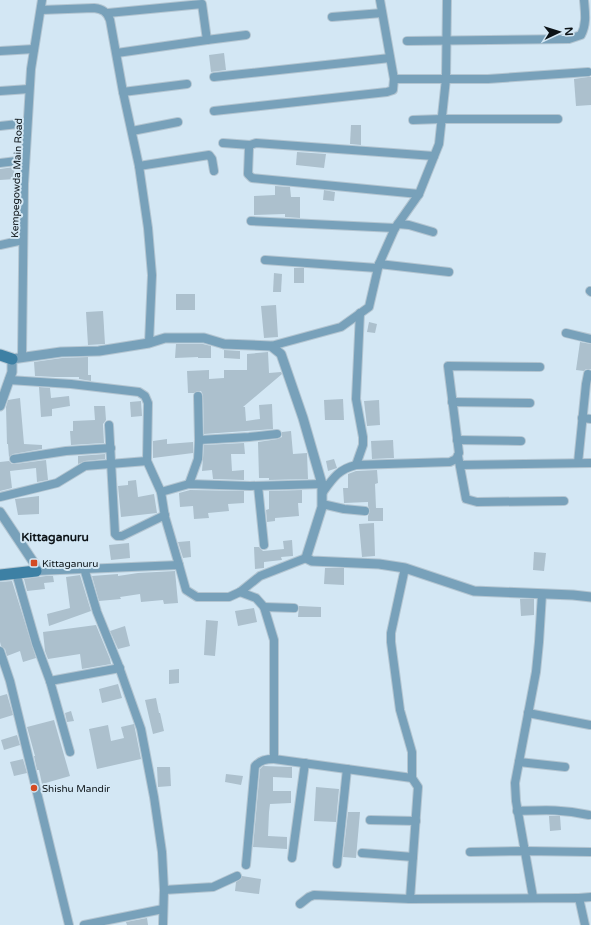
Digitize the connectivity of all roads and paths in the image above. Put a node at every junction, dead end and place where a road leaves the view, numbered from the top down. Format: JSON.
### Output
{"nodes":[{"id":1,"x":42,"y":0,"type":"edge"},
{"id":2,"x":380,"y":0,"type":"edge"},
{"id":3,"x":447,"y":0,"type":"edge"},
{"id":4,"x":584,"y":0,"type":"edge"},
{"id":5,"x":587,"y":0,"type":"edge"},
{"id":6,"x":153,"y":4,"type":"edge"},
{"id":7,"x":40,"y":10,"type":"junction"},
{"id":8,"x":108,"y":13,"type":"junction"},
{"id":9,"x":382,"y":13,"type":"junction"},
{"id":10,"x":332,"y":17,"type":"dead end"},
{"id":11,"x":246,"y":35,"type":"dead end"},
{"id":12,"x":207,"y":40,"type":"junction"},
{"id":13,"x":447,"y":40,"type":"junction"},
{"id":14,"x":407,"y":41,"type":"dead end"},
{"id":15,"x":34,"y":49,"type":"junction"},
{"id":16,"x":0,"y":51,"type":"edge"},
{"id":17,"x":117,"y":53,"type":"junction"},
{"id":18,"x":390,"y":58,"type":"junction"},
{"id":19,"x":588,"y":72,"type":"dead end"},
{"id":20,"x":214,"y":77,"type":"dead end"},
{"id":21,"x":394,"y":79,"type":"junction"},
{"id":22,"x":446,"y":79,"type":"junction"},
{"id":23,"x":186,"y":84,"type":"dead end"},
{"id":24,"x":30,"y":89,"type":"junction"},
{"id":25,"x":0,"y":91,"type":"edge"},
{"id":26,"x":123,"y":92,"type":"junction"},
{"id":27,"x":214,"y":111,"type":"dead end"},
{"id":28,"x":442,"y":119,"type":"junction"},
{"id":29,"x":558,"y":119,"type":"dead end"},
{"id":30,"x":413,"y":120,"type":"dead end"},
{"id":31,"x":178,"y":122,"type":"dead end"},
{"id":32,"x":27,"y":123,"type":"junction"},
{"id":33,"x":0,"y":126,"type":"edge"},
{"id":34,"x":132,"y":130,"type":"junction"},
{"id":35,"x":223,"y":143,"type":"dead end"},
{"id":36,"x":250,"y":145,"type":"junction"},
{"id":37,"x":434,"y":156,"type":"junction"},
{"id":38,"x":25,"y":160,"type":"junction"},
{"id":39,"x":0,"y":163,"type":"edge"},
{"id":40,"x":140,"y":166,"type":"junction"},
{"id":41,"x":214,"y":171,"type":"dead end"},
{"id":42,"x":419,"y":194,"type":"junction"},
{"id":43,"x":251,"y":221,"type":"dead end"},
{"id":44,"x":396,"y":226,"type":"junction"},
{"id":45,"x":432,"y":232,"type":"dead end"},
{"id":46,"x":23,"y":240,"type":"junction"},
{"id":47,"x":0,"y":245,"type":"edge"},
{"id":48,"x":265,"y":260,"type":"dead end"},
{"id":49,"x":378,"y":266,"type":"junction"},
{"id":50,"x":449,"y":272,"type":"dead end"},
{"id":51,"x":360,"y":313,"type":"junction"},
{"id":52,"x":566,"y":333,"type":"dead end"},
{"id":53,"x":591,"y":339,"type":"edge"},
{"id":54,"x":150,"y":343,"type":"junction"},
{"id":55,"x":271,"y":346,"type":"junction"},
{"id":56,"x":0,"y":355,"type":"edge"},
{"id":57,"x":17,"y":358,"type":"junction"},
{"id":58,"x":540,"y":367,"type":"dead end"},
{"id":59,"x":591,"y":375,"type":"edge"},
{"id":60,"x":9,"y":380,"type":"junction"},
{"id":61,"x":198,"y":396,"type":"dead end"},
{"id":62,"x":452,"y":402,"type":"junction"},
{"id":63,"x":530,"y":403,"type":"dead end"},
{"id":64,"x":0,"y":406,"type":"edge"},
{"id":65,"x":587,"y":418,"type":"edge"},
{"id":66,"x":110,"y":425,"type":"dead end"},
{"id":67,"x":277,"y":434,"type":"dead end"},
{"id":68,"x":199,"y":440,"type":"junction"},
{"id":69,"x":457,"y":440,"type":"junction"},
{"id":70,"x":521,"y":441,"type":"dead end"},
{"id":71,"x":111,"y":448,"type":"junction"},
{"id":72,"x":14,"y":459,"type":"dead end"},
{"id":73,"x":147,"y":461,"type":"junction"},
{"id":74,"x":459,"y":461,"type":"junction"},
{"id":75,"x":111,"y":463,"type":"junction"},
{"id":76,"x":578,"y":463,"type":"junction"},
{"id":77,"x":591,"y":463,"type":"edge"},
{"id":78,"x":356,"y":465,"type":"junction"},
{"id":79,"x":189,"y":484,"type":"junction"},
{"id":80,"x":258,"y":486,"type":"junction"},
{"id":81,"x":322,"y":488,"type":"junction"},
{"id":82,"x":161,"y":492,"type":"junction"},
{"id":83,"x":0,"y":497,"type":"edge"},
{"id":84,"x":564,"y":501,"type":"dead end"},
{"id":85,"x":322,"y":504,"type":"junction"},
{"id":86,"x":365,"y":511,"type":"dead end"},
{"id":87,"x":0,"y":512,"type":"edge"},
{"id":88,"x":165,"y":515,"type":"junction"},
{"id":89,"x":264,"y":545,"type":"dead end"},
{"id":90,"x":306,"y":558,"type":"junction"},
{"id":91,"x":179,"y":565,"type":"junction"},
{"id":92,"x":84,"y":568,"type":"junction"},
{"id":93,"x":405,"y":568,"type":"junction"},
{"id":94,"x":36,"y":571,"type":"junction"},
{"id":95,"x":16,"y":573,"type":"junction"},
{"id":96,"x":0,"y":575,"type":"edge"},
{"id":97,"x":240,"y":592,"type":"junction"},
{"id":98,"x":542,"y":594,"type":"junction"},
{"id":99,"x":591,"y":597,"type":"edge"},
{"id":100,"x":264,"y":607,"type":"junction"},
{"id":101,"x":294,"y":608,"type":"dead end"},
{"id":102,"x":0,"y":650,"type":"edge"},
{"id":103,"x":120,"y":668,"type":"junction"},
{"id":104,"x":50,"y":680,"type":"junction"},
{"id":105,"x":528,"y":713,"type":"junction"},
{"id":106,"x":590,"y":725,"type":"edge"},
{"id":107,"x":70,"y":752,"type":"dead end"},
{"id":108,"x":274,"y":759,"type":"junction"},
{"id":109,"x":519,"y":762,"type":"junction"},
{"id":110,"x":305,"y":763,"type":"junction"},
{"id":111,"x":565,"y":767,"type":"dead end"},
{"id":112,"x":347,"y":769,"type":"junction"},
{"id":113,"x":412,"y":778,"type":"junction"},
{"id":114,"x":517,"y":812,"type":"junction"},
{"id":115,"x":589,"y":815,"type":"dead end"},
{"id":116,"x":370,"y":820,"type":"dead end"},
{"id":117,"x":416,"y":821,"type":"junction"},
{"id":118,"x":524,"y":851,"type":"junction"},
{"id":119,"x":470,"y":852,"type":"dead end"},
{"id":120,"x":591,"y":852,"type":"edge"},
{"id":121,"x":362,"y":853,"type":"dead end"},
{"id":122,"x":413,"y":857,"type":"junction"},
{"id":123,"x":292,"y":858,"type":"dead end"},
{"id":124,"x":337,"y":864,"type":"dead end"},
{"id":125,"x":246,"y":865,"type":"dead end"},
{"id":126,"x":237,"y":876,"type":"dead end"},
{"id":127,"x":164,"y":890,"type":"junction"},
{"id":128,"x":533,"y":897,"type":"junction"},
{"id":129,"x":591,"y":897,"type":"edge"},
{"id":130,"x":579,"y":898,"type":"junction"},
{"id":131,"x":410,"y":899,"type":"junction"},
{"id":132,"x":300,"y":904,"type":"dead end"},
{"id":133,"x":163,"y":909,"type":"junction"},
{"id":134,"x":69,"y":925,"type":"edge"},
{"id":135,"x":84,"y":925,"type":"edge"},
{"id":136,"x":163,"y":925,"type":"edge"},
{"id":137,"x":585,"y":925,"type":"edge"}],
"edges":[{"from":1,"to":7,"type":"street","name":"Kempegowda Main Road"},
{"from":2,"to":9,"type":"street"},
{"from":3,"to":13,"type":"street"},
{"from":4,"to":5,"type":"street"},
{"from":4,"to":13,"type":"street"},
{"from":6,"to":8,"type":"street"},
{"from":6,"to":12,"type":"street"},
{"from":7,"to":8,"type":"street"},
{"from":7,"to":15,"type":"street","name":"Kempegowda Main Road"},
{"from":8,"to":17,"type":"street"},
{"from":9,"to":10,"type":"street"},
{"from":9,"to":18,"type":"street"},
{"from":11,"to":12,"type":"street"},
{"from":12,"to":17,"type":"street"},
{"from":13,"to":14,"type":"street"},
{"from":13,"to":22,"type":"street"},
{"from":15,"to":16,"type":"street"},
{"from":15,"to":24,"type":"street","name":"Kempegowda Main Road"},
{"from":17,"to":26,"type":"street"},
{"from":18,"to":20,"type":"street"},
{"from":18,"to":21,"type":"street"},
{"from":19,"to":22,"type":"street"},
{"from":21,"to":22,"type":"street"},
{"from":21,"to":27,"type":"street"},
{"from":22,"to":28,"type":"street"},
{"from":23,"to":26,"type":"street"},
{"from":24,"to":25,"type":"street"},
{"from":24,"to":32,"type":"street","name":"Kempegowda Main Road"},
{"from":26,"to":34,"type":"street"},
{"from":28,"to":29,"type":"street"},
{"from":28,"to":30,"type":"street"},
{"from":28,"to":37,"type":"street"},
{"from":31,"to":34,"type":"street"},
{"from":32,"to":33,"type":"street"},
{"from":32,"to":38,"type":"street","name":"Kempegowda Main Road"},
{"from":34,"to":40,"type":"street"},
{"from":35,"to":36,"type":"street"},
{"from":36,"to":37,"type":"street"},
{"from":36,"to":42,"type":"street"},
{"from":37,"to":42,"type":"street"},
{"from":38,"to":39,"type":"street"},
{"from":38,"to":46,"type":"street","name":"Kempegowda Main Road"},
{"from":40,"to":41,"type":"street"},
{"from":40,"to":54,"type":"street"},
{"from":42,"to":44,"type":"street"},
{"from":43,"to":44,"type":"street"},
{"from":44,"to":45,"type":"street"},
{"from":44,"to":49,"type":"street"},
{"from":46,"to":47,"type":"street"},
{"from":46,"to":57,"type":"street","name":"Kempegowda Main Road"},
{"from":48,"to":49,"type":"street"},
{"from":49,"to":50,"type":"street"},
{"from":49,"to":51,"type":"street"},
{"from":51,"to":55,"type":"street"},
{"from":51,"to":78,"type":"street"},
{"from":52,"to":53,"type":"street"},
{"from":54,"to":55,"type":"street"},
{"from":54,"to":57,"type":"street"},
{"from":55,"to":81,"type":"street"},
{"from":56,"to":57,"type":"main road"},
{"from":57,"to":60,"type":"street"},
{"from":58,"to":62,"type":"street"},
{"from":59,"to":65,"type":"street"},
{"from":60,"to":64,"type":"street"},
{"from":60,"to":73,"type":"street"},
{"from":61,"to":68,"type":"street"},
{"from":62,"to":63,"type":"street"},
{"from":62,"to":69,"type":"street"},
{"from":65,"to":76,"type":"street"},
{"from":66,"to":71,"type":"street"},
{"from":67,"to":68,"type":"street"},
{"from":68,"to":79,"type":"street"},
{"from":69,"to":70,"type":"street"},
{"from":69,"to":74,"type":"street"},
{"from":71,"to":72,"type":"street"},
{"from":71,"to":75,"type":"street"},
{"from":73,"to":75,"type":"street"},
{"from":73,"to":82,"type":"street"},
{"from":74,"to":76,"type":"street"},
{"from":74,"to":78,"type":"street"},
{"from":74,"to":84,"type":"street"},
{"from":75,"to":83,"type":"street"},
{"from":75,"to":88,"type":"street"},
{"from":76,"to":77,"type":"street"},
{"from":78,"to":81,"type":"street"},
{"from":79,"to":80,"type":"street"},
{"from":79,"to":82,"type":"street"},
{"from":80,"to":81,"type":"street"},
{"from":80,"to":89,"type":"street"},
{"from":81,"to":85,"type":"street"},
{"from":82,"to":88,"type":"street"},
{"from":85,"to":86,"type":"street"},
{"from":85,"to":90,"type":"street"},
{"from":87,"to":94,"type":"street"},
{"from":88,"to":91,"type":"street"},
{"from":90,"to":93,"type":"street"},
{"from":90,"to":97,"type":"street"},
{"from":91,"to":92,"type":"street"},
{"from":91,"to":97,"type":"street"},
{"from":92,"to":94,"type":"street"},
{"from":92,"to":103,"type":"street"},
{"from":93,"to":98,"type":"street"},
{"from":93,"to":113,"type":"street"},
{"from":94,"to":95,"type":"main road"},
{"from":95,"to":96,"type":"main road"},
{"from":95,"to":104,"type":"street"},
{"from":97,"to":100,"type":"street"},
{"from":98,"to":99,"type":"street"},
{"from":98,"to":105,"type":"street"},
{"from":100,"to":101,"type":"street"},
{"from":100,"to":108,"type":"street"},
{"from":102,"to":134,"type":"street"},
{"from":103,"to":104,"type":"street"},
{"from":103,"to":127,"type":"street"},
{"from":104,"to":107,"type":"street"},
{"from":105,"to":106,"type":"street"},
{"from":105,"to":109,"type":"street"},
{"from":108,"to":110,"type":"street"},
{"from":108,"to":125,"type":"street"},
{"from":109,"to":111,"type":"street"},
{"from":109,"to":114,"type":"street"},
{"from":110,"to":112,"type":"street"},
{"from":110,"to":123,"type":"street"},
{"from":112,"to":113,"type":"street"},
{"from":112,"to":124,"type":"street"},
{"from":113,"to":117,"type":"street"},
{"from":114,"to":115,"type":"street"},
{"from":114,"to":118,"type":"street"},
{"from":116,"to":117,"type":"street"},
{"from":117,"to":122,"type":"street"},
{"from":118,"to":119,"type":"street"},
{"from":118,"to":120,"type":"street"},
{"from":118,"to":128,"type":"street"},
{"from":121,"to":122,"type":"street"},
{"from":122,"to":131,"type":"street"},
{"from":126,"to":127,"type":"street"},
{"from":127,"to":133,"type":"street"},
{"from":128,"to":130,"type":"street"},
{"from":128,"to":131,"type":"street"},
{"from":129,"to":130,"type":"street"},
{"from":130,"to":137,"type":"street"},
{"from":131,"to":132,"type":"street"},
{"from":133,"to":135,"type":"street"},
{"from":133,"to":136,"type":"street"}]}
